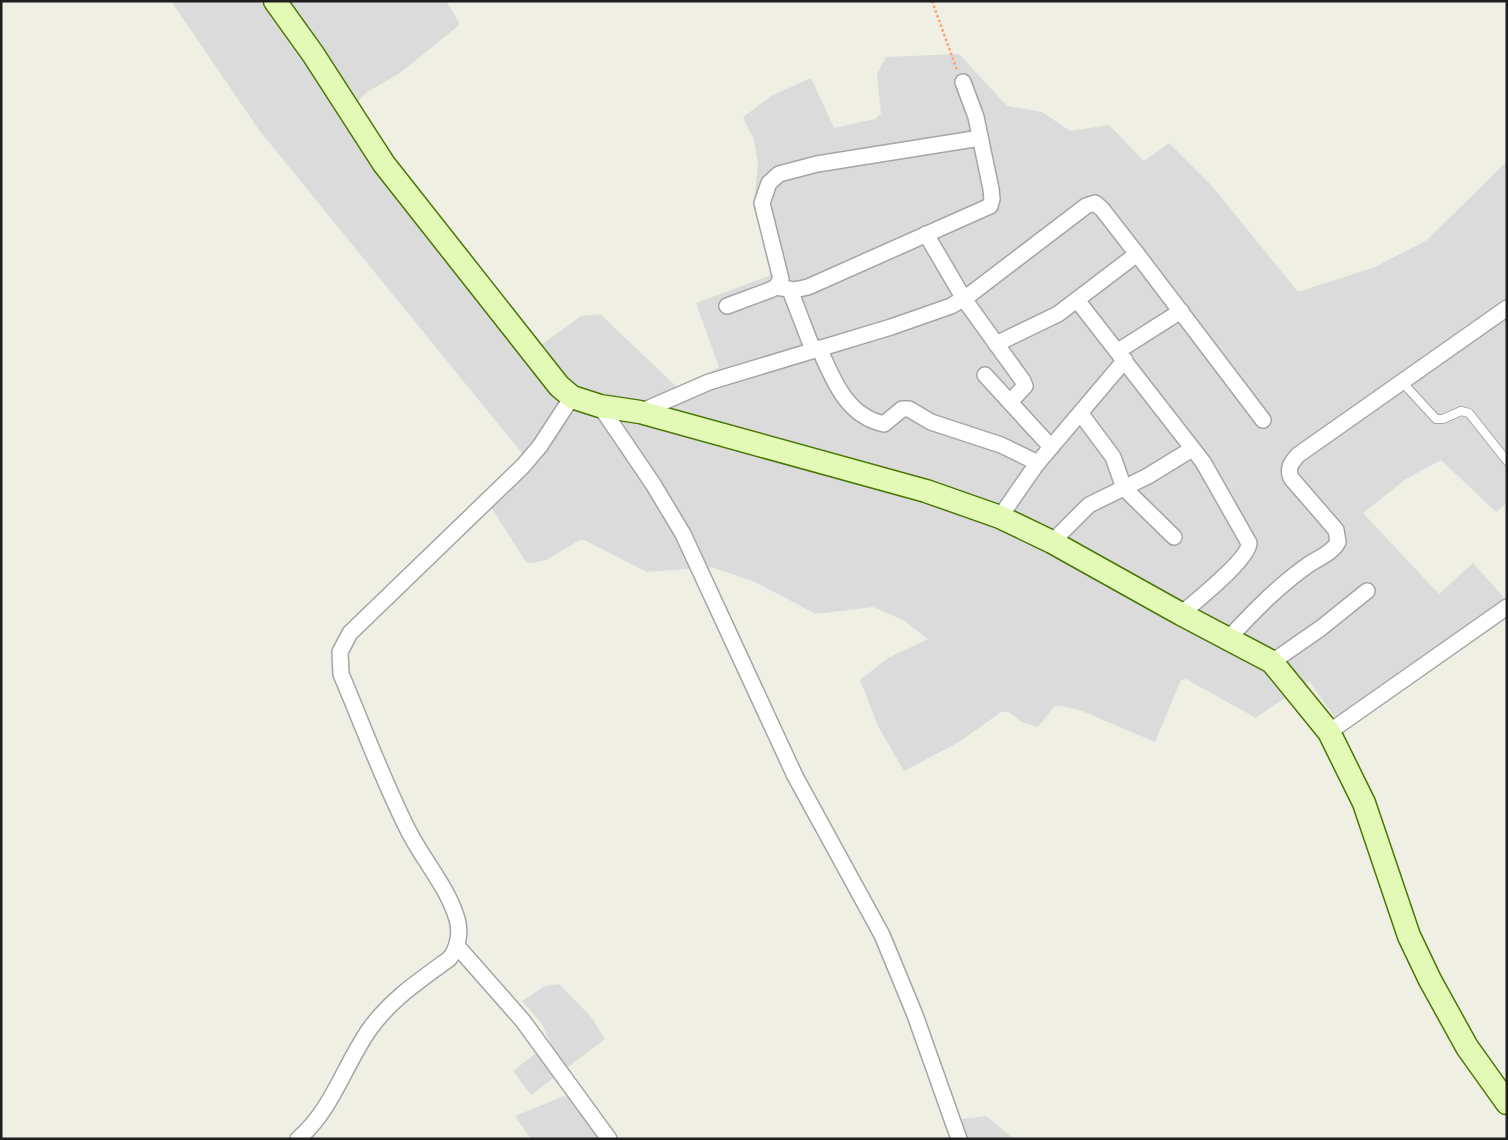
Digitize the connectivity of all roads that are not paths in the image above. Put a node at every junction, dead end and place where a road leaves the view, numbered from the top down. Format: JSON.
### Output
{"nodes":[{"id":1,"x":275,"y":1,"type":"edge"},
{"id":2,"x":964,"y":82,"type":"road end"},
{"id":3,"x":980,"y":138,"type":"junction"},
{"id":4,"x":926,"y":234,"type":"junction"},
{"id":5,"x":1137,"y":254,"type":"junction"},
{"id":6,"x":783,"y":288,"type":"junction"},
{"id":7,"x":964,"y":299,"type":"junction"},
{"id":8,"x":1077,"y":300,"type":"junction"},
{"id":9,"x":727,"y":306,"type":"dead end"},
{"id":10,"x":1507,"y":308,"type":"edge"},
{"id":11,"x":1181,"y":311,"type":"junction"},
{"id":12,"x":996,"y":344,"type":"junction"},
{"id":13,"x":816,"y":349,"type":"junction"},
{"id":14,"x":1121,"y":356,"type":"junction"},
{"id":15,"x":985,"y":374,"type":"dead end"},
{"id":16,"x":1402,"y":382,"type":"junction"},
{"id":17,"x":572,"y":397,"type":"junction"},
{"id":18,"x":1010,"y":402,"type":"junction"},
{"id":19,"x":600,"y":406,"type":"junction"},
{"id":20,"x":640,"y":412,"type":"junction"},
{"id":21,"x":1081,"y":414,"type":"junction"},
{"id":22,"x":1263,"y":420,"type":"dead end"},
{"id":23,"x":1051,"y":447,"type":"junction"},
{"id":24,"x":1192,"y":449,"type":"junction"},
{"id":25,"x":1507,"y":461,"type":"edge"},
{"id":26,"x":1038,"y":462,"type":"junction"},
{"id":27,"x":1124,"y":488,"type":"junction"},
{"id":28,"x":1000,"y":517,"type":"junction"},
{"id":29,"x":1174,"y":537,"type":"dead end"},
{"id":30,"x":1052,"y":542,"type":"junction"},
{"id":31,"x":1367,"y":590,"type":"dead end"},
{"id":32,"x":1507,"y":606,"type":"edge"},
{"id":33,"x":1181,"y":614,"type":"junction"},
{"id":34,"x":1228,"y":639,"type":"junction"},
{"id":35,"x":1272,"y":662,"type":"junction"},
{"id":36,"x":1329,"y":732,"type":"junction"},
{"id":37,"x":457,"y":946,"type":"junction"},
{"id":38,"x":1507,"y":1103,"type":"edge"},
{"id":39,"x":298,"y":1139,"type":"edge"},
{"id":40,"x":609,"y":1139,"type":"edge"},
{"id":41,"x":959,"y":1139,"type":"edge"}],
"edges":[{"from":1,"to":17,"type":"street"},
{"from":2,"to":3,"type":"street"},
{"from":3,"to":4,"type":"street"},
{"from":3,"to":6,"type":"street"},
{"from":4,"to":6,"type":"street"},
{"from":4,"to":7,"type":"street"},
{"from":5,"to":7,"type":"street"},
{"from":5,"to":8,"type":"street"},
{"from":5,"to":11,"type":"street"},
{"from":6,"to":9,"type":"street"},
{"from":6,"to":13,"type":"street"},
{"from":7,"to":12,"type":"street"},
{"from":7,"to":13,"type":"street"},
{"from":8,"to":12,"type":"street"},
{"from":8,"to":14,"type":"street"},
{"from":10,"to":16,"type":"street"},
{"from":11,"to":14,"type":"street"},
{"from":11,"to":22,"type":"street"},
{"from":12,"to":18,"type":"street"},
{"from":13,"to":20,"type":"street"},
{"from":13,"to":26,"type":"street"},
{"from":14,"to":21,"type":"street"},
{"from":14,"to":24,"type":"street"},
{"from":15,"to":18,"type":"street"},
{"from":16,"to":25,"type":"lane"},
{"from":16,"to":34,"type":"street"},
{"from":17,"to":19,"type":"street"},
{"from":17,"to":37,"type":"street"},
{"from":18,"to":23,"type":"street"},
{"from":19,"to":20,"type":"street"},
{"from":19,"to":41,"type":"street"},
{"from":20,"to":28,"type":"street"},
{"from":21,"to":23,"type":"street"},
{"from":21,"to":27,"type":"street"},
{"from":23,"to":26,"type":"street"},
{"from":24,"to":27,"type":"street"},
{"from":24,"to":33,"type":"street"},
{"from":26,"to":28,"type":"street"},
{"from":27,"to":29,"type":"street"},
{"from":27,"to":30,"type":"street"},
{"from":28,"to":30,"type":"street"},
{"from":30,"to":33,"type":"street"},
{"from":31,"to":35,"type":"street"},
{"from":32,"to":36,"type":"street"},
{"from":33,"to":34,"type":"street"},
{"from":34,"to":35,"type":"street"},
{"from":35,"to":36,"type":"street"},
{"from":36,"to":38,"type":"street"},
{"from":37,"to":39,"type":"street"},
{"from":37,"to":40,"type":"street"}]}
